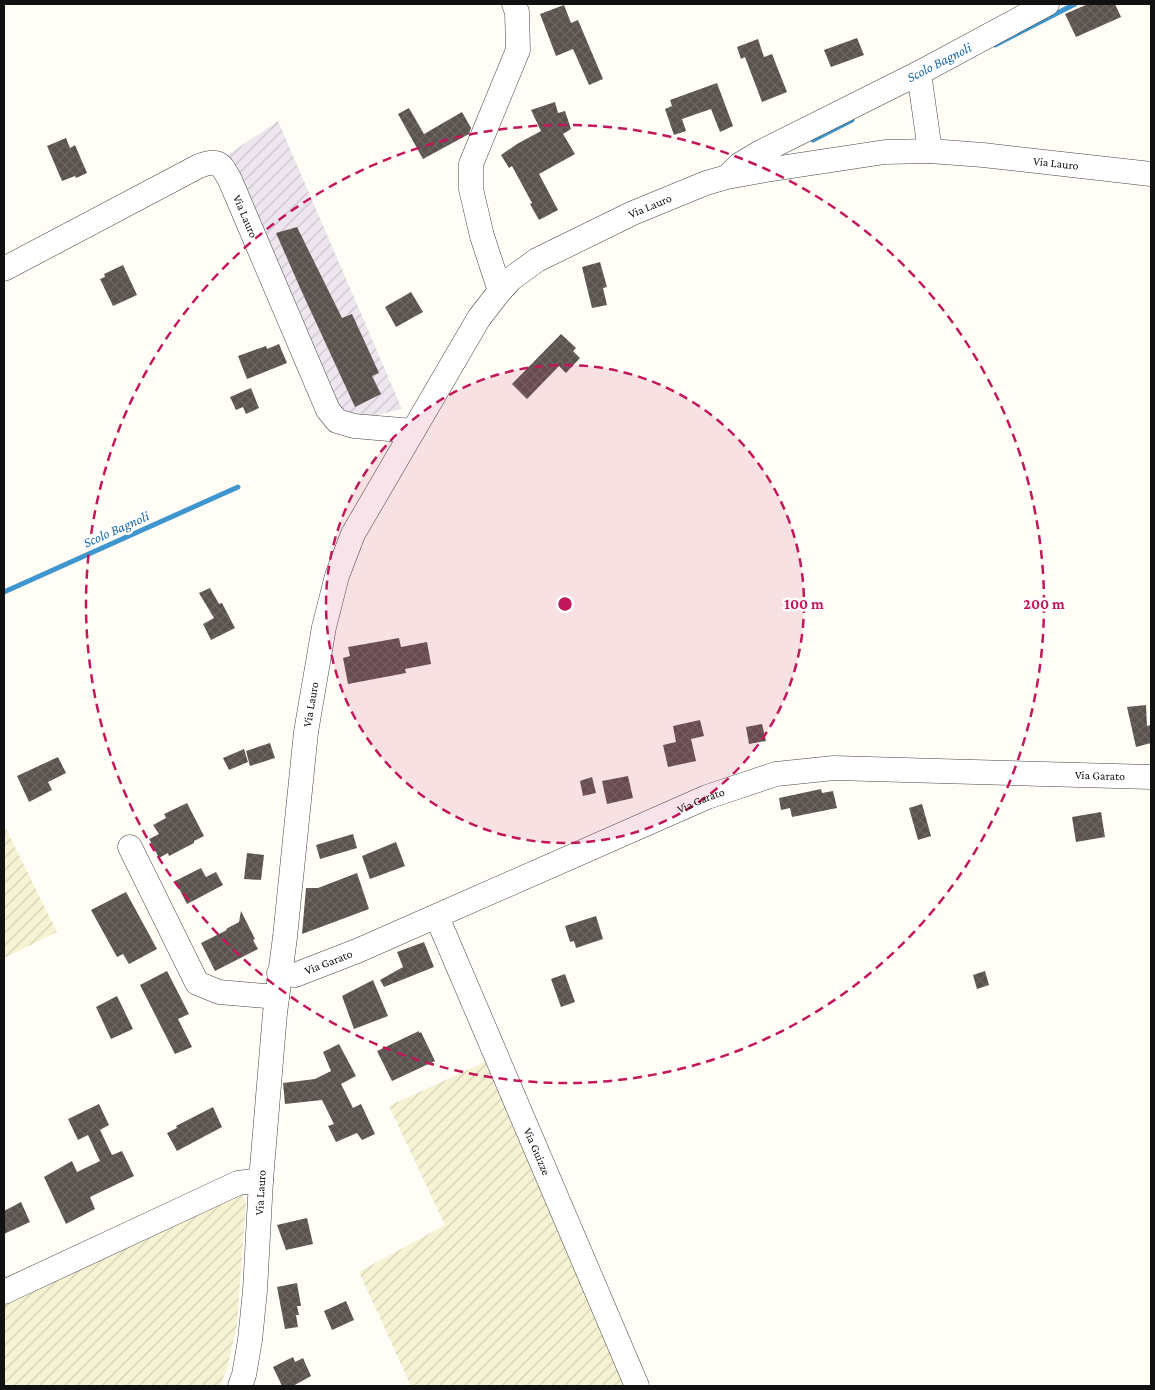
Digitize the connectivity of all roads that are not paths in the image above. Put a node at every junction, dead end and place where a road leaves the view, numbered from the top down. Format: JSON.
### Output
{"nodes":[{"id":1,"x":514,"y":4,"type":"edge"},
{"id":2,"x":1047,"y":4,"type":"edge"},
{"id":3,"x":919,"y":73,"type":"junction"},
{"id":4,"x":930,"y":152,"type":"junction"},
{"id":5,"x":1151,"y":174,"type":"edge"},
{"id":6,"x":728,"y":177,"type":"junction"},
{"id":7,"x":4,"y":269,"type":"edge"},
{"id":8,"x":500,"y":291,"type":"junction"},
{"id":9,"x":413,"y":431,"type":"junction"},
{"id":10,"x":1151,"y":777,"type":"edge"},
{"id":11,"x":130,"y":847,"type":"dead end"},
{"id":12,"x":437,"y":917,"type":"junction"},
{"id":13,"x":279,"y":973,"type":"junction"},
{"id":14,"x":276,"y":997,"type":"junction"},
{"id":15,"x":261,"y":1180,"type":"junction"},
{"id":16,"x":4,"y":1292,"type":"edge"},
{"id":17,"x":240,"y":1386,"type":"edge"},
{"id":18,"x":637,"y":1386,"type":"edge"}],
"edges":[{"from":1,"to":8,"type":"street"},
{"from":2,"to":3,"type":"street","name":"Via Lauro"},
{"from":3,"to":4,"type":"street"},
{"from":3,"to":6,"type":"street","name":"Via Lauro"},
{"from":4,"to":5,"type":"street","name":"Via Lauro"},
{"from":4,"to":6,"type":"street","name":"Via Lauro"},
{"from":6,"to":8,"type":"street","name":"Via Lauro"},
{"from":7,"to":9,"type":"street","name":"Via Lauro"},
{"from":8,"to":9,"type":"street","name":"Via Lauro"},
{"from":9,"to":13,"type":"street","name":"Via Lauro"},
{"from":10,"to":12,"type":"street","name":"Via Garato"},
{"from":11,"to":14,"type":"street"},
{"from":12,"to":13,"type":"street","name":"Via Garato"},
{"from":12,"to":18,"type":"street","name":"Via Guizze"},
{"from":13,"to":14,"type":"street","name":"Via Lauro"},
{"from":14,"to":15,"type":"street","name":"Via Lauro"},
{"from":15,"to":16,"type":"street"},
{"from":15,"to":17,"type":"street","name":"Via Lauro"}]}
